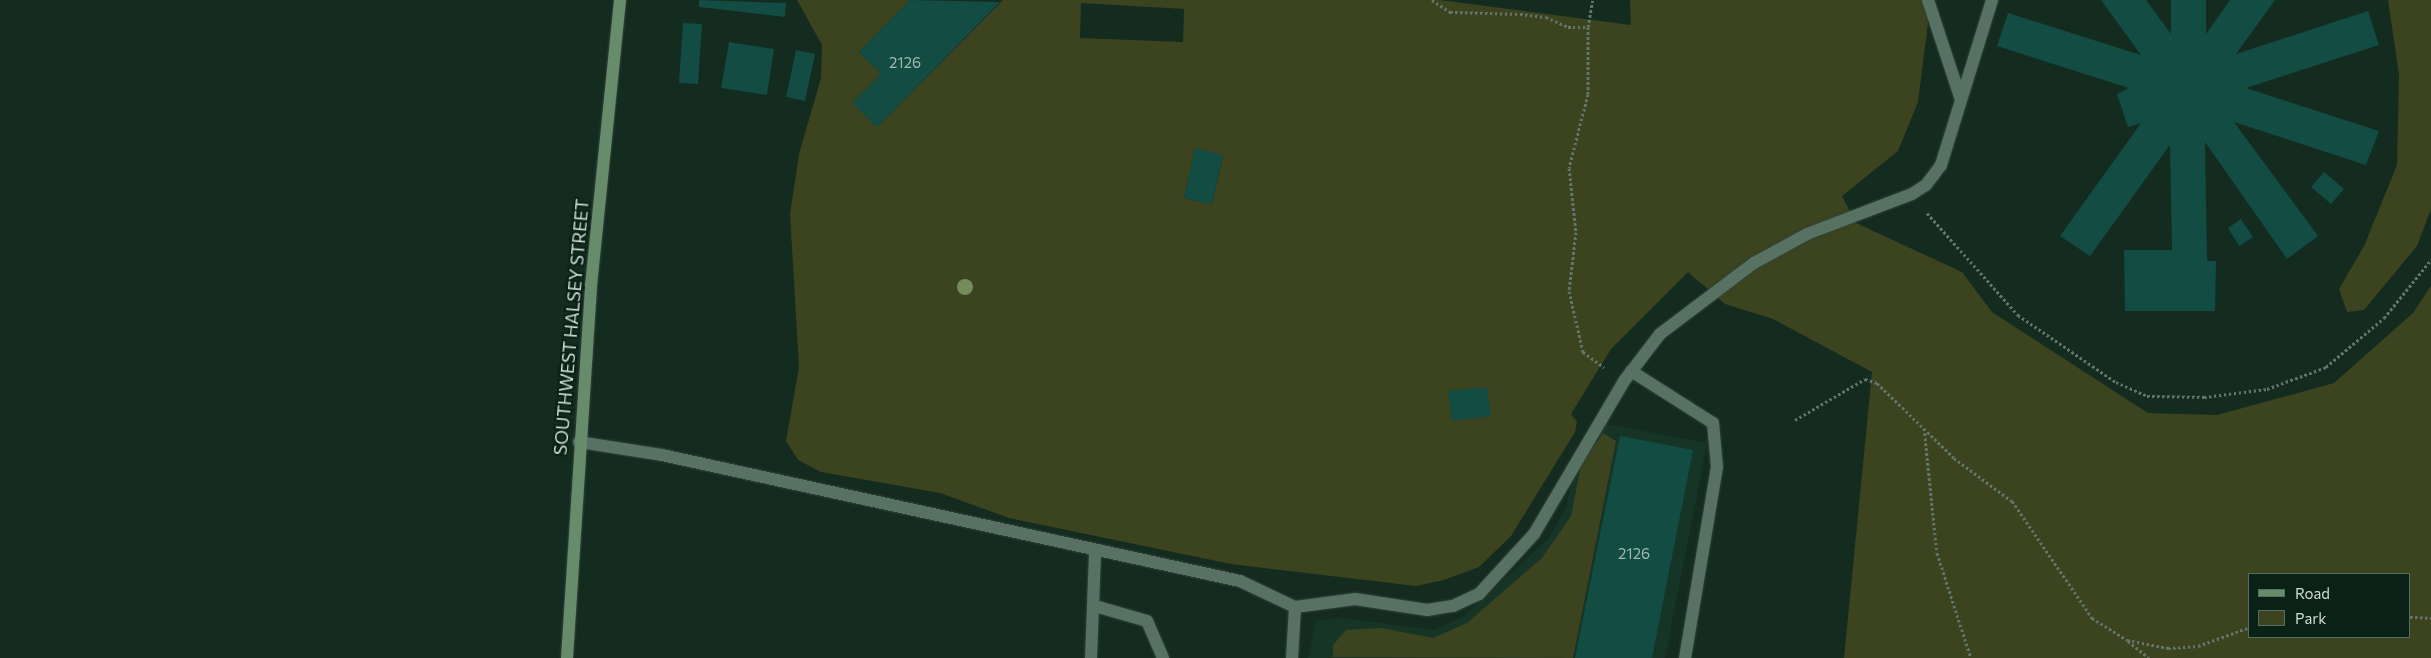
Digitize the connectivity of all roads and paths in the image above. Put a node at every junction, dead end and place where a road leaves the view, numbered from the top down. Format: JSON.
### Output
{"nodes":[{"id":1,"x":620,"y":0,"type":"edge"},
{"id":2,"x":1432,"y":0,"type":"edge"},
{"id":3,"x":1593,"y":0,"type":"edge"},
{"id":4,"x":1928,"y":0,"type":"edge"},
{"id":5,"x":1992,"y":0,"type":"edge"},
{"id":6,"x":1588,"y":27,"type":"junction"},
{"id":7,"x":1960,"y":97,"type":"junction"},
{"id":8,"x":1912,"y":194,"type":"junction"},
{"id":9,"x":2431,"y":260,"type":"edge"},
{"id":10,"x":1627,"y":376,"type":"junction"},
{"id":11,"x":1795,"y":420,"type":"dead end"},
{"id":12,"x":1924,"y":428,"type":"junction"},
{"id":13,"x":579,"y":442,"type":"junction"},
{"id":14,"x":1096,"y":553,"type":"junction"},
{"id":15,"x":1095,"y":606,"type":"junction"},
{"id":16,"x":1295,"y":607,"type":"junction"},
{"id":17,"x":2411,"y":617,"type":"edge"},
{"id":18,"x":2431,"y":618,"type":"edge"},
{"id":19,"x":2248,"y":628,"type":"edge"},
{"id":20,"x":2126,"y":640,"type":"junction"},
{"id":21,"x":567,"y":658,"type":"edge"},
{"id":22,"x":1091,"y":658,"type":"edge"},
{"id":23,"x":1163,"y":658,"type":"edge"},
{"id":24,"x":1292,"y":658,"type":"edge"},
{"id":25,"x":1685,"y":658,"type":"edge"},
{"id":26,"x":1970,"y":658,"type":"edge"},
{"id":27,"x":2148,"y":658,"type":"edge"}],
"edges":[{"from":1,"to":13,"type":"street","name":"SOUTHWEST HALSEY STREET"},
{"from":2,"to":6,"type":"path"},
{"from":3,"to":6,"type":"path"},
{"from":4,"to":7,"type":"lane"},
{"from":5,"to":7,"type":"lane"},
{"from":6,"to":10,"type":"path"},
{"from":7,"to":8,"type":"lane"},
{"from":8,"to":9,"type":"path"},
{"from":8,"to":10,"type":"lane"},
{"from":10,"to":16,"type":"lane"},
{"from":10,"to":25,"type":"lane"},
{"from":11,"to":12,"type":"path"},
{"from":12,"to":20,"type":"path"},
{"from":12,"to":26,"type":"path"},
{"from":13,"to":14,"type":"lane"},
{"from":13,"to":21,"type":"street","name":"SOUTHWEST HALSEY STREET"},
{"from":14,"to":15,"type":"lane"},
{"from":14,"to":16,"type":"lane"},
{"from":15,"to":22,"type":"lane"},
{"from":15,"to":23,"type":"lane"},
{"from":16,"to":24,"type":"lane"},
{"from":17,"to":18,"type":"path"},
{"from":19,"to":20,"type":"path"},
{"from":20,"to":27,"type":"path"}]}
